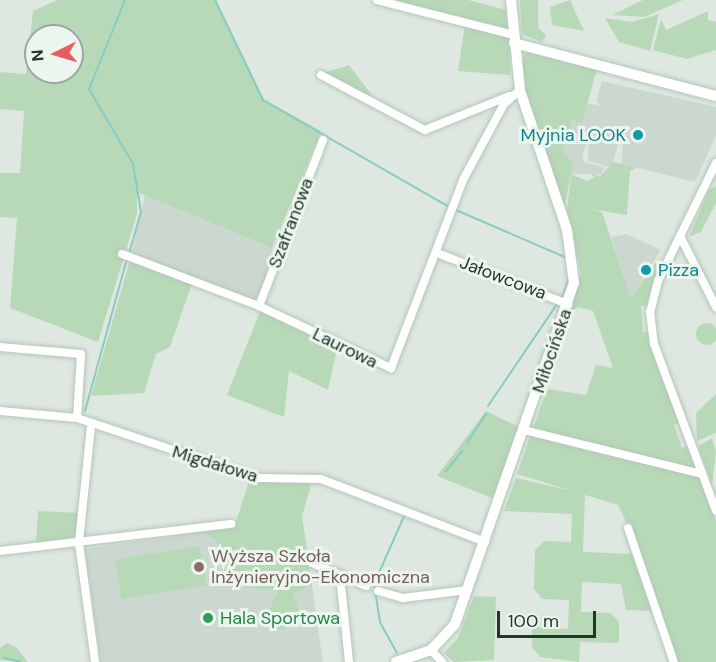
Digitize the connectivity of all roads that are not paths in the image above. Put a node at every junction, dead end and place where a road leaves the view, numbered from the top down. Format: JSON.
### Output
{"nodes":[{"id":1,"x":377,"y":0,"type":"edge"},
{"id":2,"x":511,"y":0,"type":"edge"},
{"id":3,"x":514,"y":39,"type":"junction"},
{"id":4,"x":321,"y":75,"type":"dead end"},
{"id":5,"x":515,"y":92,"type":"junction"},
{"id":6,"x":716,"y":96,"type":"edge"},
{"id":7,"x":323,"y":140,"type":"dead end"},
{"id":8,"x":716,"y":163,"type":"edge"},
{"id":9,"x":713,"y":178,"type":"edge"},
{"id":10,"x":680,"y":236,"type":"junction"},
{"id":11,"x":437,"y":253,"type":"junction"},
{"id":12,"x":122,"y":254,"type":"dead end"},
{"id":13,"x":568,"y":304,"type":"junction"},
{"id":14,"x":259,"y":306,"type":"junction"},
{"id":15,"x":716,"y":307,"type":"edge"},
{"id":16,"x":0,"y":347,"type":"edge"},
{"id":17,"x":0,"y":411,"type":"edge"},
{"id":18,"x":77,"y":418,"type":"junction"},
{"id":19,"x":91,"y":426,"type":"junction"},
{"id":20,"x":524,"y":430,"type":"junction"},
{"id":21,"x":702,"y":474,"type":"junction"},
{"id":22,"x":716,"y":511,"type":"edge"},
{"id":23,"x":231,"y":524,"type":"dead end"},
{"id":24,"x":628,"y":528,"type":"dead end"},
{"id":25,"x":485,"y":542,"type":"junction"},
{"id":26,"x":79,"y":543,"type":"junction"},
{"id":27,"x":0,"y":551,"type":"edge"},
{"id":28,"x":312,"y":563,"type":"dead end"},
{"id":29,"x":340,"y":576,"type":"junction"},
{"id":30,"x":366,"y":586,"type":"dead end"},
{"id":31,"x":468,"y":590,"type":"junction"},
{"id":32,"x":378,"y":591,"type":"dead end"},
{"id":33,"x":431,"y":650,"type":"junction"},
{"id":34,"x":94,"y":662,"type":"edge"},
{"id":35,"x":349,"y":662,"type":"edge"},
{"id":36,"x":396,"y":662,"type":"edge"},
{"id":37,"x":442,"y":662,"type":"edge"},
{"id":38,"x":674,"y":662,"type":"edge"}],
"edges":[{"from":1,"to":3,"type":"street"},
{"from":2,"to":3,"type":"street","name":"Miłocińska"},
{"from":3,"to":5,"type":"street","name":"Miłocińska"},
{"from":3,"to":6,"type":"street"},
{"from":4,"to":5,"type":"street"},
{"from":5,"to":11,"type":"street","name":"Laurowa"},
{"from":5,"to":13,"type":"street","name":"Miłocińska"},
{"from":7,"to":14,"type":"street","name":"Szafranowa"},
{"from":8,"to":9,"type":"street"},
{"from":9,"to":10,"type":"street"},
{"from":10,"to":15,"type":"street"},
{"from":10,"to":21,"type":"street"},
{"from":11,"to":13,"type":"street","name":"Jałowcowa"},
{"from":11,"to":14,"type":"street","name":"Laurowa"},
{"from":12,"to":14,"type":"street","name":"Laurowa"},
{"from":13,"to":20,"type":"street","name":"Miłocińska"},
{"from":16,"to":18,"type":"street"},
{"from":17,"to":18,"type":"street"},
{"from":18,"to":19,"type":"street","name":"Migdałowa"},
{"from":19,"to":25,"type":"street","name":"Migdałowa"},
{"from":19,"to":26,"type":"street"},
{"from":20,"to":21,"type":"street"},
{"from":20,"to":25,"type":"street","name":"Miłocińska"},
{"from":21,"to":22,"type":"street"},
{"from":23,"to":26,"type":"street"},
{"from":24,"to":38,"type":"street"},
{"from":25,"to":31,"type":"street","name":"Miłocińska"},
{"from":26,"to":27,"type":"street"},
{"from":26,"to":34,"type":"street"},
{"from":28,"to":29,"type":"street"},
{"from":29,"to":30,"type":"street"},
{"from":29,"to":35,"type":"street"},
{"from":31,"to":32,"type":"street"},
{"from":31,"to":33,"type":"street","name":"Miłocińska"},
{"from":33,"to":36,"type":"street","name":"Miłocińska"},
{"from":33,"to":37,"type":"street"}]}
